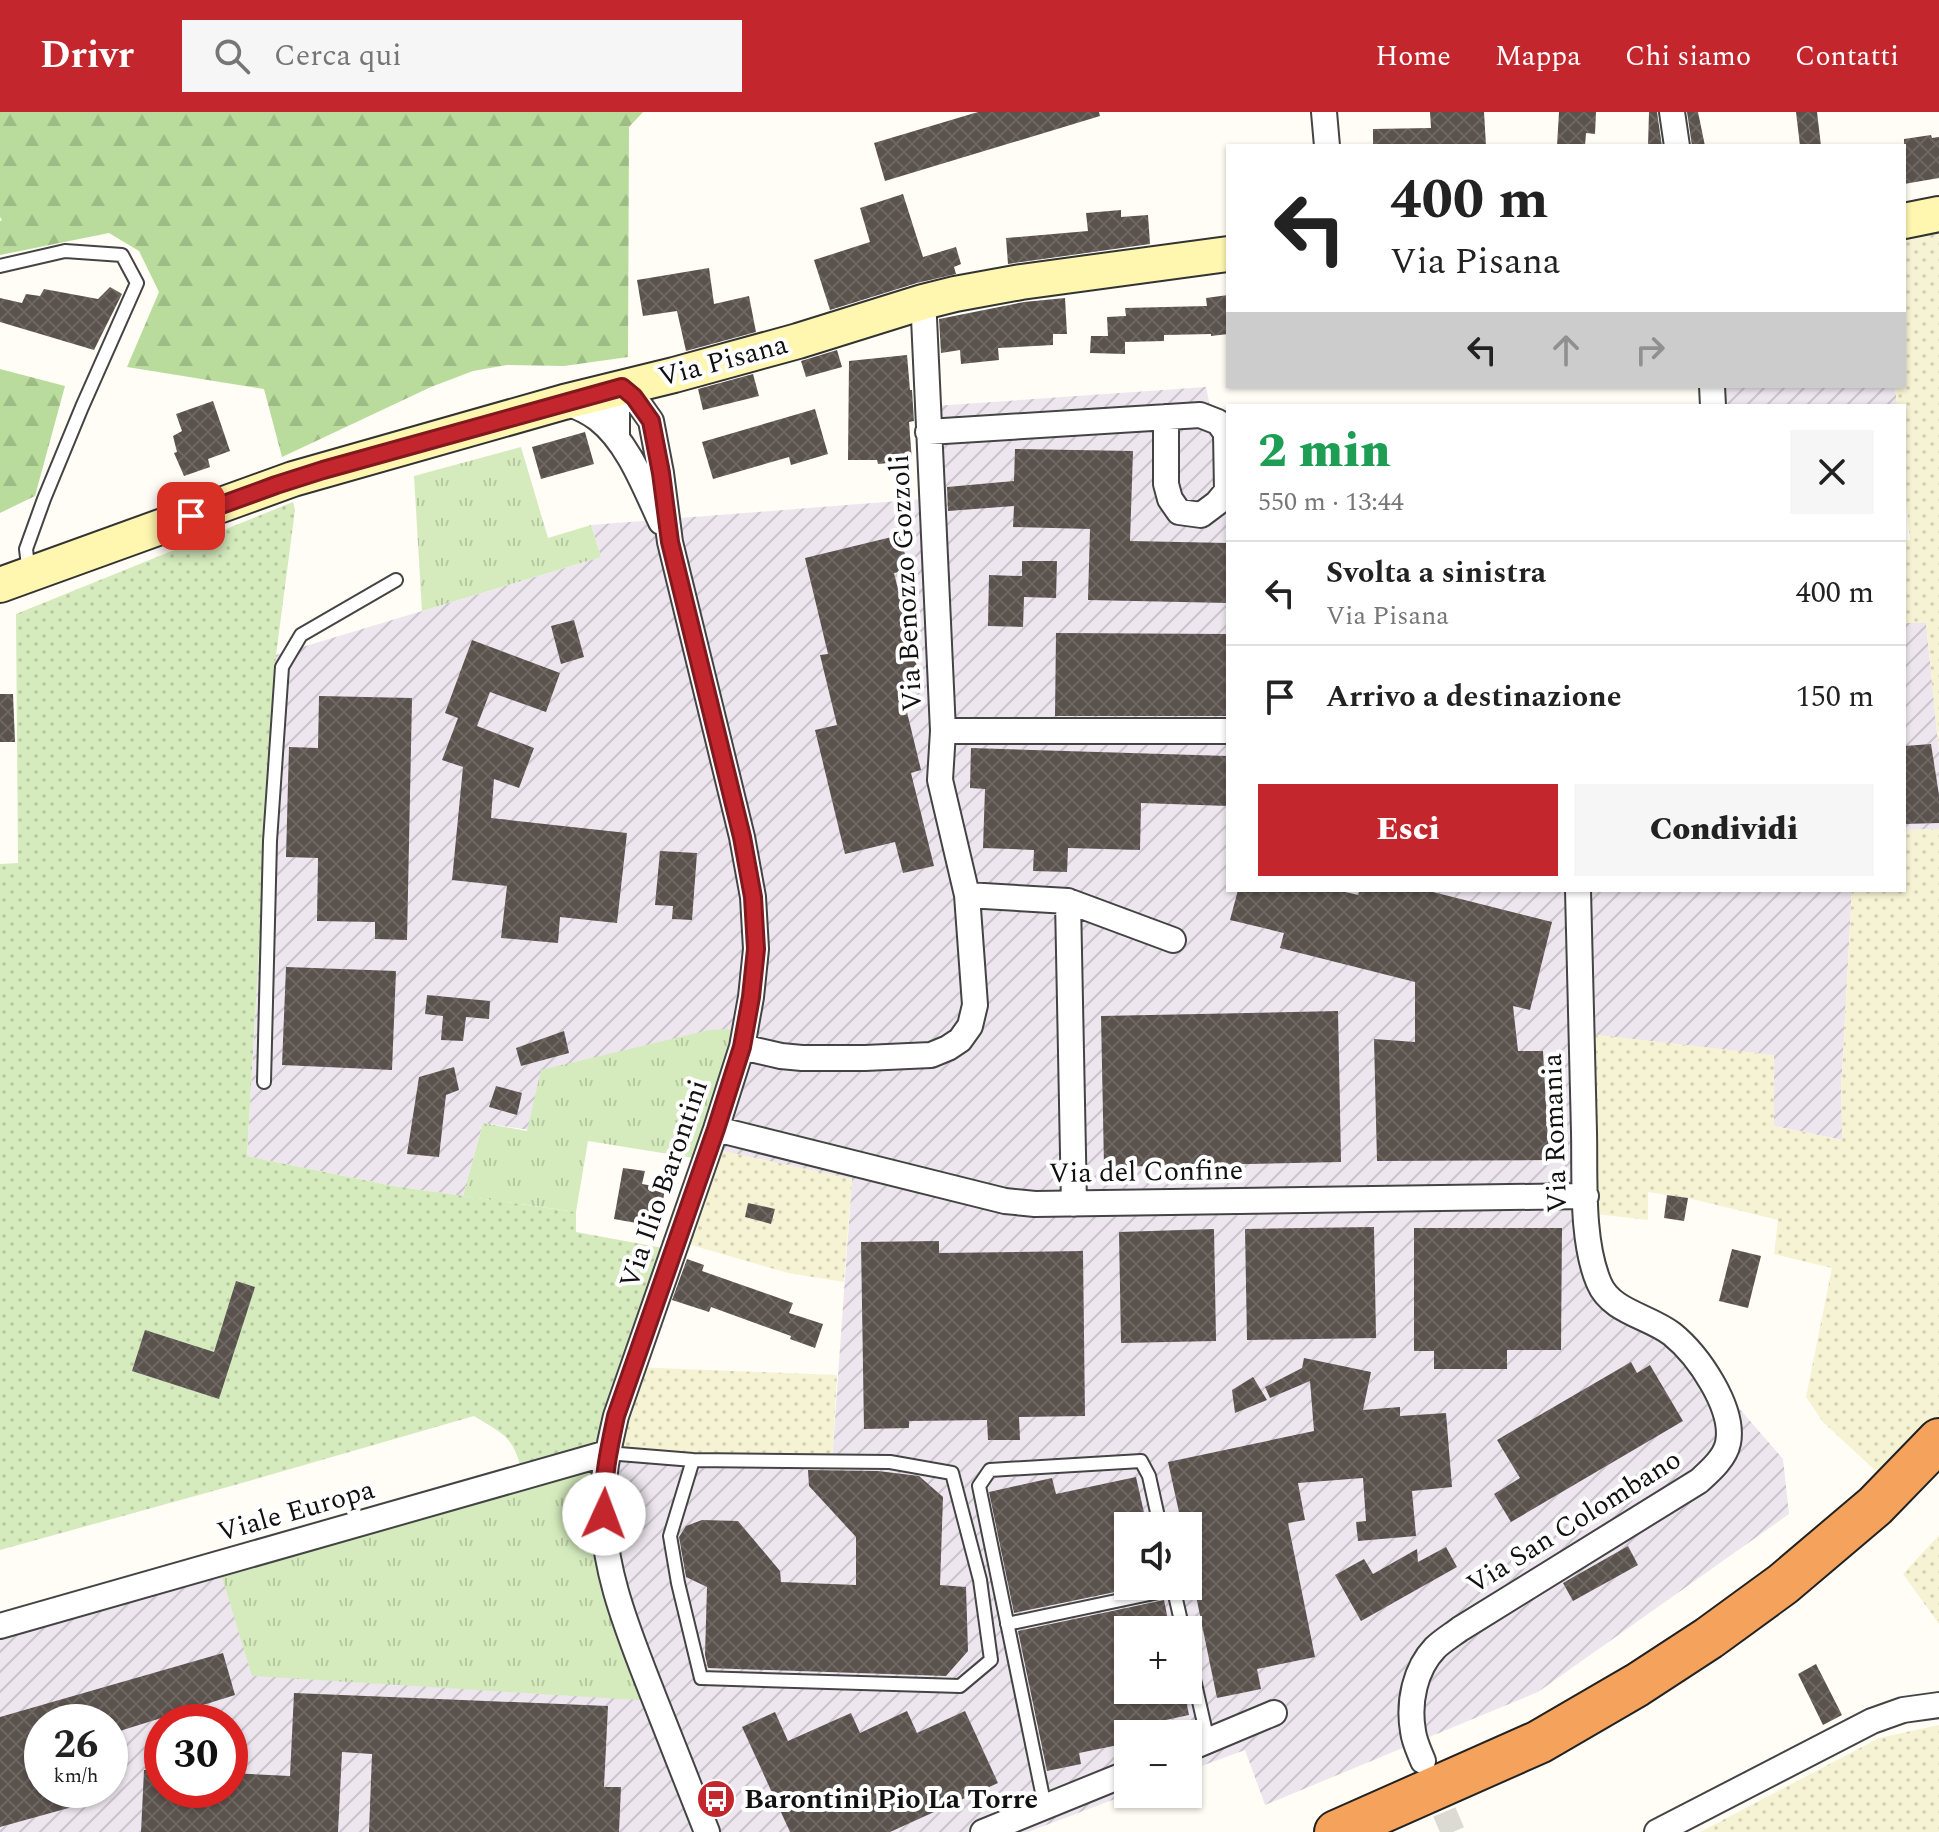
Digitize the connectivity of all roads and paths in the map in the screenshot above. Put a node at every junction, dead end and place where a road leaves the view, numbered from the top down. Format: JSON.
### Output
{"nodes":[{"id":1,"x":1324,"y":112,"type":"edge"},
{"id":2,"x":1672,"y":112,"type":"edge"},
{"id":3,"x":1327,"y":144,"type":"edge"},
{"id":4,"x":1677,"y":144,"type":"edge"},
{"id":5,"x":1939,"y":214,"type":"edge"},
{"id":6,"x":1906,"y":221,"type":"edge"},
{"id":7,"x":1226,"y":254,"type":"edge"},
{"id":8,"x":0,"y":266,"type":"edge"},
{"id":9,"x":924,"y":318,"type":"dead end"},
{"id":10,"x":674,"y":375,"type":"junction"},
{"id":11,"x":622,"y":387,"type":"junction"},
{"id":12,"x":564,"y":402,"type":"junction"},
{"id":13,"x":1166,"y":417,"type":"junction"},
{"id":14,"x":651,"y":421,"type":"junction"},
{"id":15,"x":928,"y":432,"type":"junction"},
{"id":16,"x":1226,"y":432,"type":"edge"},
{"id":17,"x":617,"y":437,"type":"junction"},
{"id":18,"x":1226,"y":492,"type":"edge"},
{"id":19,"x":670,"y":542,"type":"junction"},
{"id":20,"x":14,"y":580,"type":"edge"},
{"id":21,"x":396,"y":580,"type":"dead end"},
{"id":22,"x":943,"y":731,"type":"junction"},
{"id":23,"x":1226,"y":731,"type":"edge"},
{"id":24,"x":1578,"y":892,"type":"edge"},
{"id":25,"x":967,"y":895,"type":"junction"},
{"id":26,"x":1068,"y":901,"type":"junction"},
{"id":27,"x":1173,"y":940,"type":"dead end"},
{"id":28,"x":742,"y":1047,"type":"junction"},
{"id":29,"x":264,"y":1082,"type":"dead end"},
{"id":30,"x":716,"y":1129,"type":"junction"},
{"id":31,"x":1586,"y":1196,"type":"junction"},
{"id":32,"x":1074,"y":1204,"type":"junction"},
{"id":33,"x":1671,"y":1333,"type":"joint"},
{"id":34,"x":1939,"y":1440,"type":"edge"},
{"id":35,"x":607,"y":1453,"type":"junction"},
{"id":36,"x":693,"y":1460,"type":"junction"},
{"id":37,"x":1939,"y":1477,"type":"edge"},
{"id":38,"x":1157,"y":1512,"type":"edge"},
{"id":39,"x":1115,"y":1600,"type":"edge"},
{"id":40,"x":1007,"y":1624,"type":"junction"},
{"id":41,"x":0,"y":1626,"type":"edge"},
{"id":42,"x":1939,"y":1705,"type":"edge"},
{"id":43,"x":1274,"y":1713,"type":"dead end"},
{"id":44,"x":1202,"y":1743,"type":"edge"},
{"id":45,"x":1423,"y":1761,"type":"tunnel mouth"},
{"id":46,"x":1114,"y":1779,"type":"edge"},
{"id":47,"x":1045,"y":1807,"type":"junction"},
{"id":48,"x":707,"y":1832,"type":"edge"},
{"id":49,"x":983,"y":1832,"type":"edge"},
{"id":50,"x":1336,"y":1832,"type":"edge"},
{"id":51,"x":1399,"y":1832,"type":"edge"},
{"id":52,"x":1657,"y":1832,"type":"edge"}],
"edges":[{"from":1,"to":3,"type":"street"},
{"from":2,"to":4,"type":"street"},
{"from":5,"to":6,"type":"main road"},
{"from":7,"to":10,"type":"main road","name":"Via Pisana"},
{"from":8,"to":20,"type":"lane"},
{"from":9,"to":15,"type":"street","name":"Via Benozzo Gozzoli"},
{"from":10,"to":11,"type":"main road","name":"Via Pisana"},
{"from":10,"to":14,"type":"street"},
{"from":11,"to":12,"type":"main road","name":"Via Pisana"},
{"from":11,"to":14,"type":"street","name":"Via Ilio Barontini"},
{"from":11,"to":17,"type":"street"},
{"from":12,"to":17,"type":"street","name":"Via Ilio Barontini"},
{"from":12,"to":20,"type":"main road","name":"Via Pisana"},
{"from":13,"to":15,"type":"street","name":"Via Benozzo Gozzoli"},
{"from":13,"to":16,"type":"street","name":"Via Benozzo Gozzoli"},
{"from":13,"to":18,"type":"street","name":"Via Benozzo Gozzoli"},
{"from":14,"to":19,"type":"street","name":"Via Ilio Barontini"},
{"from":15,"to":22,"type":"street","name":"Via Benozzo Gozzoli"},
{"from":17,"to":19,"type":"street","name":"Via Ilio Barontini"},
{"from":19,"to":28,"type":"street","name":"Via Ilio Barontini"},
{"from":21,"to":29,"type":"lane"},
{"from":22,"to":23,"type":"street","name":"Via Benozzo Gozzoli"},
{"from":22,"to":25,"type":"street","name":"Via Benozzo Gozzoli"},
{"from":24,"to":31,"type":"street","name":"Via Romania"},
{"from":25,"to":26,"type":"street"},
{"from":25,"to":28,"type":"street","name":"Via Benozzo Gozzoli"},
{"from":26,"to":27,"type":"street"},
{"from":26,"to":32,"type":"street"},
{"from":28,"to":30,"type":"street","name":"Via Ilio Barontini"},
{"from":30,"to":32,"type":"street","name":"Via del Confine"},
{"from":30,"to":35,"type":"street","name":"Via Ilio Barontini"},
{"from":31,"to":32,"type":"street","name":"Via del Confine"},
{"from":31,"to":33,"type":"street","name":"Via Romania"},
{"from":33,"to":45,"type":"street","name":"Via San Colombano"},
{"from":34,"to":50,"type":"highway"},
{"from":35,"to":36,"type":"lane"},
{"from":35,"to":41,"type":"street","name":"Viale Europa"},
{"from":35,"to":48,"type":"street","name":"Via Ilio Barontini"},
{"from":36,"to":36,"type":"lane"},
{"from":37,"to":51,"type":"highway"},
{"from":38,"to":40,"type":"lane"},
{"from":39,"to":40,"type":"lane"},
{"from":40,"to":47,"type":"lane"},
{"from":42,"to":52,"type":"street"},
{"from":43,"to":44,"type":"street"},
{"from":46,"to":47,"type":"street"},
{"from":47,"to":49,"type":"street"}]}
